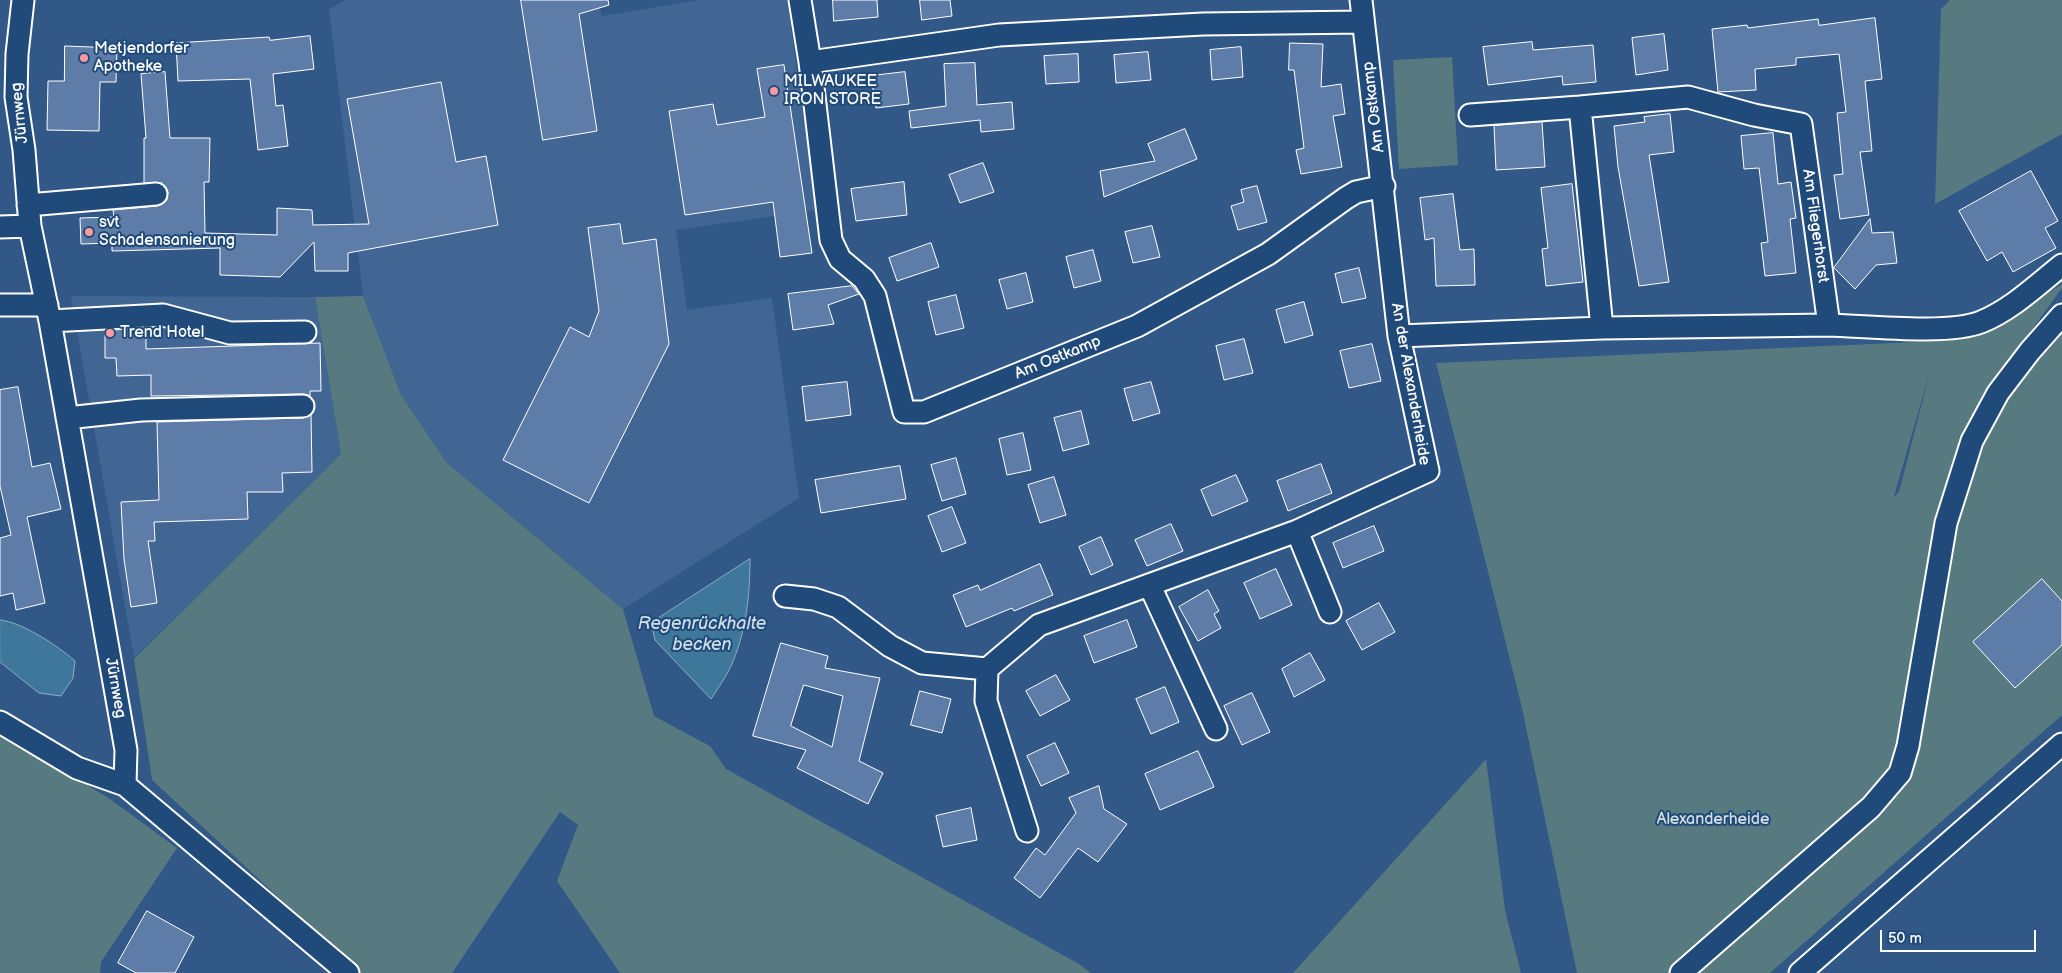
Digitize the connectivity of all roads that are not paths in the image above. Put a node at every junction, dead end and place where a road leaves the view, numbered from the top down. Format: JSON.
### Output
{"nodes":[{"id":1,"x":23,"y":0,"type":"edge"},
{"id":2,"x":800,"y":0,"type":"edge"},
{"id":3,"x":1361,"y":0,"type":"edge"},
{"id":4,"x":1364,"y":22,"type":"junction"},
{"id":5,"x":810,"y":62,"type":"junction"},
{"id":6,"x":1580,"y":107,"type":"junction"},
{"id":7,"x":1470,"y":115,"type":"dead end"},
{"id":8,"x":1384,"y":186,"type":"junction"},
{"id":9,"x":156,"y":194,"type":"dead end"},
{"id":10,"x":28,"y":205,"type":"junction"},
{"id":11,"x":30,"y":226,"type":"junction"},
{"id":12,"x":0,"y":227,"type":"edge"},
{"id":13,"x":2062,"y":265,"type":"edge"},
{"id":14,"x":0,"y":305,"type":"edge"},
{"id":15,"x":48,"y":313,"type":"junction"},
{"id":16,"x":2062,"y":315,"type":"edge"},
{"id":17,"x":1829,"y":325,"type":"junction"},
{"id":18,"x":1602,"y":328,"type":"junction"},
{"id":19,"x":305,"y":332,"type":"dead end"},
{"id":20,"x":1399,"y":336,"type":"junction"},
{"id":21,"x":303,"y":406,"type":"dead end"},
{"id":22,"x":67,"y":418,"type":"junction"},
{"id":23,"x":1297,"y":532,"type":"junction"},
{"id":24,"x":1150,"y":586,"type":"junction"},
{"id":25,"x":785,"y":596,"type":"dead end"},
{"id":26,"x":1330,"y":612,"type":"dead end"},
{"id":27,"x":987,"y":669,"type":"junction"},
{"id":28,"x":0,"y":722,"type":"edge"},
{"id":29,"x":1216,"y":728,"type":"dead end"},
{"id":30,"x":2062,"y":744,"type":"edge"},
{"id":31,"x":125,"y":785,"type":"junction"},
{"id":32,"x":1027,"y":831,"type":"dead end"},
{"id":33,"x":348,"y":973,"type":"edge"},
{"id":34,"x":1682,"y":973,"type":"edge"},
{"id":35,"x":1800,"y":973,"type":"edge"}],
"edges":[{"from":1,"to":10,"type":"street","name":"Jürnweg"},
{"from":2,"to":5,"type":"street","name":"Am Ostkamp"},
{"from":3,"to":4,"type":"street","name":"Am Ostkamp"},
{"from":4,"to":5,"type":"street"},
{"from":4,"to":8,"type":"street","name":"Am Ostkamp"},
{"from":5,"to":8,"type":"street","name":"Am Ostkamp"},
{"from":6,"to":7,"type":"street","name":"Am Fliegerhorst"},
{"from":6,"to":17,"type":"street","name":"Am Fliegerhorst"},
{"from":6,"to":18,"type":"street"},
{"from":8,"to":20,"type":"street","name":"An der Alexanderheide"},
{"from":9,"to":10,"type":"street"},
{"from":10,"to":11,"type":"street","name":"Jürnweg"},
{"from":11,"to":12,"type":"street"},
{"from":11,"to":15,"type":"street","name":"Jürnweg"},
{"from":13,"to":17,"type":"street"},
{"from":14,"to":15,"type":"street"},
{"from":15,"to":19,"type":"street"},
{"from":15,"to":22,"type":"street","name":"Jürnweg"},
{"from":16,"to":34,"type":"street"},
{"from":17,"to":18,"type":"street"},
{"from":18,"to":20,"type":"street"},
{"from":20,"to":23,"type":"street","name":"An der Alexanderheide"},
{"from":21,"to":22,"type":"street"},
{"from":22,"to":31,"type":"street","name":"Jürnweg"},
{"from":23,"to":24,"type":"street","name":"An der Alexanderheide"},
{"from":23,"to":26,"type":"street"},
{"from":24,"to":27,"type":"street","name":"An der Alexanderheide"},
{"from":24,"to":29,"type":"street"},
{"from":25,"to":27,"type":"street"},
{"from":27,"to":32,"type":"street"},
{"from":28,"to":31,"type":"street"},
{"from":30,"to":35,"type":"street"},
{"from":31,"to":33,"type":"street"}]}
